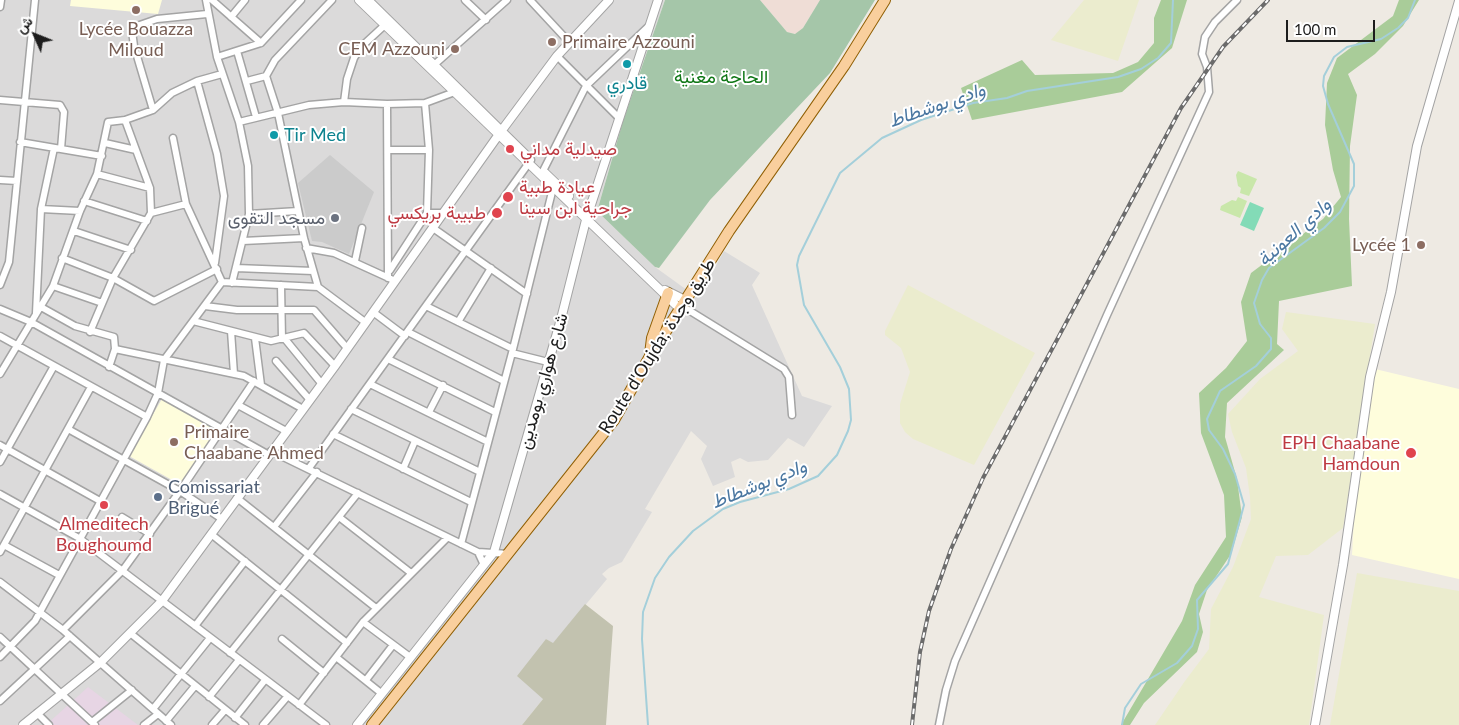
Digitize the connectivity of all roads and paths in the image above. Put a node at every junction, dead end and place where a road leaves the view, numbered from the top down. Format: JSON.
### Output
{"nodes":[{"id":1,"x":1,"y":0,"type":"edge"},
{"id":2,"x":36,"y":0,"type":"edge"},
{"id":3,"x":206,"y":0,"type":"edge"},
{"id":4,"x":212,"y":0,"type":"edge"},
{"id":5,"x":245,"y":0,"type":"edge"},
{"id":6,"x":332,"y":0,"type":"edge"},
{"id":7,"x":359,"y":0,"type":"edge"},
{"id":8,"x":368,"y":0,"type":"edge"},
{"id":9,"x":465,"y":0,"type":"edge"},
{"id":10,"x":507,"y":0,"type":"edge"},
{"id":11,"x":609,"y":0,"type":"edge"},
{"id":12,"x":885,"y":0,"type":"edge"},
{"id":13,"x":1236,"y":0,"type":"edge"},
{"id":14,"x":532,"y":1,"type":"edge"},
{"id":15,"x":656,"y":1,"type":"edge"},
{"id":16,"x":296,"y":2,"type":"edge"},
{"id":17,"x":1459,"y":2,"type":"edge"},
{"id":18,"x":0,"y":7,"type":"edge"},
{"id":19,"x":207,"y":14,"type":"junction"},
{"id":20,"x":231,"y":16,"type":"junction"},
{"id":21,"x":486,"y":20,"type":"junction"},
{"id":22,"x":387,"y":23,"type":"junction"},
{"id":23,"x":651,"y":24,"type":"junction"},
{"id":24,"x":569,"y":42,"type":"junction"},
{"id":25,"x":261,"y":43,"type":"junction"},
{"id":26,"x":237,"y":51,"type":"junction"},
{"id":27,"x":557,"y":56,"type":"junction"},
{"id":28,"x":217,"y":57,"type":"junction"},
{"id":29,"x":434,"y":66,"type":"junction"},
{"id":30,"x":222,"y":74,"type":"junction"},
{"id":31,"x":266,"y":76,"type":"junction"},
{"id":32,"x":197,"y":81,"type":"junction"},
{"id":33,"x":247,"y":81,"type":"junction"},
{"id":34,"x":586,"y":86,"type":"junction"},
{"id":35,"x":455,"y":90,"type":"junction"},
{"id":36,"x":0,"y":100,"type":"edge"},
{"id":37,"x":25,"y":101,"type":"junction"},
{"id":38,"x":344,"y":102,"type":"junction"},
{"id":39,"x":425,"y":103,"type":"junction"},
{"id":40,"x":387,"y":104,"type":"junction"},
{"id":41,"x":153,"y":110,"type":"junction"},
{"id":42,"x":278,"y":113,"type":"junction"},
{"id":43,"x":256,"y":117,"type":"junction"},
{"id":44,"x":619,"y":118,"type":"junction"},
{"id":45,"x":125,"y":120,"type":"junction"},
{"id":46,"x":238,"y":122,"type":"junction"},
{"id":47,"x":500,"y":133,"type":"junction"},
{"id":48,"x":173,"y":138,"type":"dead end"},
{"id":49,"x":20,"y":142,"type":"junction"},
{"id":50,"x":104,"y":143,"type":"junction"},
{"id":51,"x":58,"y":148,"type":"junction"},
{"id":52,"x":136,"y":150,"type":"junction"},
{"id":53,"x":388,"y":150,"type":"junction"},
{"id":54,"x":429,"y":150,"type":"junction"},
{"id":55,"x":102,"y":156,"type":"junction"},
{"id":56,"x":530,"y":162,"type":"junction"},
{"id":57,"x":543,"y":171,"type":"junction"},
{"id":58,"x":97,"y":174,"type":"junction"},
{"id":59,"x":0,"y":180,"type":"edge"},
{"id":60,"x":17,"y":181,"type":"junction"},
{"id":61,"x":150,"y":188,"type":"junction"},
{"id":62,"x":553,"y":188,"type":"junction"},
{"id":63,"x":84,"y":202,"type":"junction"},
{"id":64,"x":186,"y":204,"type":"junction"},
{"id":65,"x":41,"y":209,"type":"junction"},
{"id":66,"x":80,"y":211,"type":"junction"},
{"id":67,"x":298,"y":211,"type":"junction"},
{"id":68,"x":151,"y":213,"type":"junction"},
{"id":69,"x":427,"y":213,"type":"junction"},
{"id":70,"x":443,"y":213,"type":"junction"},
{"id":71,"x":249,"y":214,"type":"junction"},
{"id":72,"x":587,"y":217,"type":"junction"},
{"id":73,"x":147,"y":221,"type":"junction"},
{"id":74,"x":362,"y":228,"type":"dead end"},
{"id":75,"x":433,"y":228,"type":"junction"},
{"id":76,"x":74,"y":231,"type":"junction"},
{"id":77,"x":304,"y":238,"type":"junction"},
{"id":78,"x":243,"y":241,"type":"junction"},
{"id":79,"x":306,"y":248,"type":"junction"},
{"id":80,"x":131,"y":250,"type":"junction"},
{"id":81,"x":466,"y":250,"type":"junction"},
{"id":82,"x":62,"y":258,"type":"junction"},
{"id":83,"x":355,"y":261,"type":"junction"},
{"id":84,"x":216,"y":267,"type":"junction"},
{"id":85,"x":236,"y":268,"type":"junction"},
{"id":86,"x":490,"y":268,"type":"junction"},
{"id":87,"x":314,"y":270,"type":"junction"},
{"id":88,"x":391,"y":276,"type":"junction"},
{"id":89,"x":113,"y":278,"type":"junction"},
{"id":90,"x":222,"y":282,"type":"junction"},
{"id":91,"x":232,"y":283,"type":"junction"},
{"id":92,"x":0,"y":285,"type":"edge"},
{"id":93,"x":281,"y":285,"type":"junction"},
{"id":94,"x":52,"y":286,"type":"junction"},
{"id":95,"x":318,"y":287,"type":"junction"},
{"id":96,"x":527,"y":294,"type":"junction"},
{"id":97,"x":668,"y":295,"type":"junction"},
{"id":98,"x":102,"y":303,"type":"junction"},
{"id":99,"x":682,"y":305,"type":"junction"},
{"id":100,"x":41,"y":306,"type":"junction"},
{"id":101,"x":205,"y":306,"type":"junction"},
{"id":102,"x":426,"y":306,"type":"junction"},
{"id":103,"x":0,"y":309,"type":"edge"},
{"id":104,"x":281,"y":311,"type":"junction"},
{"id":105,"x":373,"y":312,"type":"junction"},
{"id":106,"x":36,"y":314,"type":"junction"},
{"id":107,"x":193,"y":320,"type":"junction"},
{"id":108,"x":31,"y":322,"type":"junction"},
{"id":109,"x":365,"y":322,"type":"junction"},
{"id":110,"x":458,"y":322,"type":"junction"},
{"id":111,"x":231,"y":331,"type":"junction"},
{"id":112,"x":90,"y":332,"type":"junction"},
{"id":113,"x":406,"y":334,"type":"junction"},
{"id":114,"x":0,"y":336,"type":"edge"},
{"id":115,"x":255,"y":338,"type":"junction"},
{"id":116,"x":284,"y":339,"type":"junction"},
{"id":117,"x":17,"y":345,"type":"junction"},
{"id":118,"x":347,"y":348,"type":"junction"},
{"id":119,"x":115,"y":350,"type":"junction"},
{"id":120,"x":513,"y":351,"type":"junction"},
{"id":121,"x":650,"y":358,"type":"junction"},
{"id":122,"x":388,"y":359,"type":"junction"},
{"id":123,"x":164,"y":360,"type":"junction"},
{"id":124,"x":276,"y":361,"type":"dead end"},
{"id":125,"x":548,"y":362,"type":"junction"},
{"id":126,"x":54,"y":366,"type":"junction"},
{"id":127,"x":334,"y":366,"type":"junction"},
{"id":128,"x":109,"y":367,"type":"junction"},
{"id":129,"x":0,"y":373,"type":"edge"},
{"id":130,"x":234,"y":374,"type":"junction"},
{"id":131,"x":254,"y":381,"type":"junction"},
{"id":132,"x":504,"y":381,"type":"junction"},
{"id":133,"x":322,"y":383,"type":"junction"},
{"id":134,"x":370,"y":384,"type":"junction"},
{"id":135,"x":261,"y":385,"type":"junction"},
{"id":136,"x":443,"y":385,"type":"junction"},
{"id":137,"x":91,"y":388,"type":"junction"},
{"id":138,"x":158,"y":393,"type":"junction"},
{"id":139,"x":310,"y":400,"type":"junction"},
{"id":140,"x":238,"y":405,"type":"junction"},
{"id":141,"x":303,"y":409,"type":"junction"},
{"id":142,"x":351,"y":409,"type":"junction"},
{"id":143,"x":429,"y":412,"type":"junction"},
{"id":144,"x":495,"y":412,"type":"junction"},
{"id":145,"x":792,"y":415,"type":"dead end"},
{"id":146,"x":147,"y":418,"type":"junction"},
{"id":147,"x":68,"y":429,"type":"junction"},
{"id":148,"x":222,"y":429,"type":"junction"},
{"id":149,"x":286,"y":431,"type":"junction"},
{"id":150,"x":333,"y":434,"type":"junction"},
{"id":151,"x":415,"y":441,"type":"junction"},
{"id":152,"x":488,"y":442,"type":"junction"},
{"id":153,"x":0,"y":445,"type":"edge"},
{"id":154,"x":7,"y":449,"type":"junction"},
{"id":155,"x":270,"y":453,"type":"junction"},
{"id":156,"x":124,"y":459,"type":"junction"},
{"id":157,"x":0,"y":462,"type":"edge"},
{"id":158,"x":309,"y":468,"type":"junction"},
{"id":159,"x":403,"y":469,"type":"junction"},
{"id":160,"x":46,"y":470,"type":"junction"},
{"id":161,"x":316,"y":472,"type":"junction"},
{"id":162,"x":480,"y":472,"type":"junction"},
{"id":163,"x":180,"y":492,"type":"junction"},
{"id":164,"x":358,"y":493,"type":"junction"},
{"id":165,"x":0,"y":494,"type":"edge"},
{"id":166,"x":237,"y":498,"type":"junction"},
{"id":167,"x":100,"y":501,"type":"junction"},
{"id":168,"x":471,"y":502,"type":"junction"},
{"id":169,"x":24,"y":508,"type":"junction"},
{"id":170,"x":340,"y":517,"type":"junction"},
{"id":171,"x":122,"y":518,"type":"dead end"},
{"id":172,"x":222,"y":519,"type":"junction"},
{"id":173,"x":274,"y":527,"type":"junction"},
{"id":174,"x":150,"y":534,"type":"junction"},
{"id":175,"x":211,"y":534,"type":"junction"},
{"id":176,"x":79,"y":538,"type":"junction"},
{"id":177,"x":447,"y":538,"type":"junction"},
{"id":178,"x":461,"y":544,"type":"junction"},
{"id":179,"x":4,"y":545,"type":"junction"},
{"id":180,"x":0,"y":552,"type":"edge"},
{"id":181,"x":478,"y":552,"type":"junction"},
{"id":182,"x":494,"y":552,"type":"junction"},
{"id":183,"x":510,"y":554,"type":"junction"},
{"id":184,"x":308,"y":555,"type":"junction"},
{"id":185,"x":245,"y":561,"type":"junction"},
{"id":186,"x":484,"y":565,"type":"junction"},
{"id":187,"x":123,"y":570,"type":"junction"},
{"id":188,"x":411,"y":573,"type":"junction"},
{"id":189,"x":59,"y":575,"type":"junction"},
{"id":190,"x":0,"y":582,"type":"edge"},
{"id":191,"x":280,"y":589,"type":"junction"},
{"id":192,"x":162,"y":601,"type":"junction"},
{"id":193,"x":376,"y":608,"type":"junction"},
{"id":194,"x":40,"y":612,"type":"junction"},
{"id":195,"x":363,"y":622,"type":"junction"},
{"id":196,"x":195,"y":626,"type":"junction"},
{"id":197,"x":63,"y":630,"type":"junction"},
{"id":198,"x":130,"y":633,"type":"junction"},
{"id":199,"x":0,"y":636,"type":"edge"},
{"id":200,"x":70,"y":636,"type":"junction"},
{"id":201,"x":210,"y":638,"type":"junction"},
{"id":202,"x":282,"y":639,"type":"dead end"},
{"id":203,"x":347,"y":643,"type":"junction"},
{"id":204,"x":393,"y":645,"type":"junction"},
{"id":205,"x":10,"y":647,"type":"junction"},
{"id":206,"x":230,"y":653,"type":"junction"},
{"id":207,"x":0,"y":657,"type":"edge"},
{"id":208,"x":336,"y":657,"type":"junction"},
{"id":209,"x":410,"y":658,"type":"junction"},
{"id":210,"x":239,"y":660,"type":"junction"},
{"id":211,"x":101,"y":662,"type":"junction"},
{"id":212,"x":34,"y":669,"type":"junction"},
{"id":213,"x":324,"y":673,"type":"junction"},
{"id":214,"x":181,"y":676,"type":"junction"},
{"id":215,"x":265,"y":680,"type":"junction"},
{"id":216,"x":366,"y":680,"type":"junction"},
{"id":217,"x":194,"y":686,"type":"junction"},
{"id":218,"x":132,"y":690,"type":"junction"},
{"id":219,"x":381,"y":693,"type":"junction"},
{"id":220,"x":60,"y":694,"type":"junction"},
{"id":221,"x":209,"y":697,"type":"junction"},
{"id":222,"x":287,"y":697,"type":"junction"},
{"id":223,"x":0,"y":700,"type":"edge"},
{"id":224,"x":299,"y":705,"type":"junction"},
{"id":225,"x":225,"y":710,"type":"junction"},
{"id":226,"x":155,"y":711,"type":"junction"},
{"id":227,"x":37,"y":713,"type":"junction"},
{"id":228,"x":235,"y":718,"type":"junction"},
{"id":229,"x":168,"y":723,"type":"edge"},
{"id":230,"x":93,"y":724,"type":"edge"},
{"id":231,"x":23,"y":725,"type":"edge"},
{"id":232,"x":49,"y":725,"type":"edge"},
{"id":233,"x":144,"y":725,"type":"edge"},
{"id":234,"x":212,"y":725,"type":"edge"},
{"id":235,"x":245,"y":725,"type":"edge"},
{"id":236,"x":263,"y":725,"type":"edge"},
{"id":237,"x":326,"y":725,"type":"edge"},
{"id":238,"x":357,"y":725,"type":"edge"},
{"id":239,"x":372,"y":725,"type":"edge"},
{"id":240,"x":939,"y":725,"type":"edge"},
{"id":241,"x":1315,"y":725,"type":"edge"}],
"edges":[{"from":1,"to":18,"type":"street"},
{"from":2,"to":37,"type":"street"},
{"from":3,"to":19,"type":"street"},
{"from":4,"to":20,"type":"street"},
{"from":5,"to":20,"type":"street"},
{"from":6,"to":31,"type":"street"},
{"from":7,"to":22,"type":"street"},
{"from":8,"to":22,"type":"street"},
{"from":9,"to":21,"type":"street"},
{"from":10,"to":21,"type":"street"},
{"from":11,"to":24,"type":"street"},
{"from":12,"to":99,"type":"main road","name":"Route d'Oujda; طريق وجدة"},
{"from":13,"to":240,"type":"street"},
{"from":14,"to":24,"type":"street"},
{"from":15,"to":23,"type":"street","name":"شارع هواري بومدين"},
{"from":16,"to":25,"type":"street"},
{"from":17,"to":241,"type":"street"},
{"from":19,"to":28,"type":"street"},
{"from":19,"to":41,"type":"street"},
{"from":20,"to":25,"type":"street"},
{"from":21,"to":29,"type":"street"},
{"from":22,"to":29,"type":"street"},
{"from":22,"to":35,"type":"street"},
{"from":22,"to":38,"type":"street"},
{"from":23,"to":34,"type":"street"},
{"from":23,"to":44,"type":"street","name":"شارع هواري بومدين"},
{"from":24,"to":27,"type":"street"},
{"from":25,"to":26,"type":"street"},
{"from":26,"to":28,"type":"street"},
{"from":26,"to":33,"type":"street"},
{"from":27,"to":34,"type":"street"},
{"from":27,"to":47,"type":"street"},
{"from":28,"to":30,"type":"street"},
{"from":29,"to":35,"type":"street"},
{"from":30,"to":32,"type":"street"},
{"from":30,"to":46,"type":"street"},
{"from":31,"to":33,"type":"street"},
{"from":31,"to":42,"type":"street"},
{"from":32,"to":41,"type":"street"},
{"from":32,"to":84,"type":"street"},
{"from":33,"to":43,"type":"street"},
{"from":34,"to":44,"type":"street"},
{"from":34,"to":57,"type":"street"},
{"from":35,"to":39,"type":"street"},
{"from":35,"to":47,"type":"street"},
{"from":36,"to":37,"type":"street"},
{"from":37,"to":49,"type":"street"},
{"from":37,"to":51,"type":"street"},
{"from":38,"to":40,"type":"street"},
{"from":38,"to":42,"type":"street"},
{"from":39,"to":40,"type":"street"},
{"from":39,"to":54,"type":"street"},
{"from":40,"to":53,"type":"street"},
{"from":41,"to":45,"type":"street"},
{"from":42,"to":43,"type":"street"},
{"from":42,"to":67,"type":"street"},
{"from":43,"to":46,"type":"street"},
{"from":44,"to":72,"type":"street","name":"شارع هواري بومدين"},
{"from":45,"to":50,"type":"street"},
{"from":45,"to":52,"type":"street"},
{"from":46,"to":71,"type":"street"},
{"from":47,"to":56,"type":"street"},
{"from":47,"to":70,"type":"street"},
{"from":48,"to":64,"type":"street"},
{"from":49,"to":51,"type":"street"},
{"from":49,"to":60,"type":"street"},
{"from":50,"to":52,"type":"street"},
{"from":50,"to":55,"type":"street"},
{"from":51,"to":55,"type":"street"},
{"from":51,"to":65,"type":"street"},
{"from":52,"to":61,"type":"street"},
{"from":53,"to":54,"type":"street"},
{"from":53,"to":88,"type":"street"},
{"from":54,"to":69,"type":"street"},
{"from":55,"to":58,"type":"street"},
{"from":56,"to":57,"type":"street"},
{"from":56,"to":62,"type":"street"},
{"from":56,"to":81,"type":"street"},
{"from":57,"to":72,"type":"street"},
{"from":58,"to":61,"type":"street"},
{"from":58,"to":63,"type":"street"},
{"from":59,"to":60,"type":"street"},
{"from":60,"to":92,"type":"street"},
{"from":61,"to":68,"type":"street"},
{"from":62,"to":72,"type":"street"},
{"from":62,"to":96,"type":"street"},
{"from":63,"to":66,"type":"street"},
{"from":63,"to":73,"type":"street"},
{"from":64,"to":68,"type":"street"},
{"from":64,"to":84,"type":"street"},
{"from":65,"to":66,"type":"street"},
{"from":65,"to":106,"type":"street"},
{"from":66,"to":76,"type":"street"},
{"from":67,"to":71,"type":"street"},
{"from":67,"to":77,"type":"street"},
{"from":68,"to":73,"type":"street"},
{"from":69,"to":70,"type":"street"},
{"from":69,"to":88,"type":"street"},
{"from":70,"to":75,"type":"street"},
{"from":71,"to":78,"type":"street"},
{"from":72,"to":97,"type":"street"},
{"from":72,"to":125,"type":"street","name":"شارع هواري بومدين"},
{"from":73,"to":80,"type":"street"},
{"from":74,"to":83,"type":"street"},
{"from":75,"to":81,"type":"street"},
{"from":75,"to":88,"type":"street"},
{"from":76,"to":80,"type":"street"},
{"from":76,"to":82,"type":"street"},
{"from":77,"to":78,"type":"street"},
{"from":77,"to":79,"type":"street"},
{"from":78,"to":85,"type":"street"},
{"from":79,"to":83,"type":"street"},
{"from":79,"to":87,"type":"street"},
{"from":80,"to":89,"type":"street"},
{"from":81,"to":86,"type":"street"},
{"from":81,"to":102,"type":"street"},
{"from":82,"to":89,"type":"street"},
{"from":82,"to":94,"type":"street"},
{"from":83,"to":88,"type":"street"},
{"from":84,"to":89,"type":"street"},
{"from":84,"to":90,"type":"street"},
{"from":85,"to":87,"type":"street"},
{"from":85,"to":91,"type":"street"},
{"from":86,"to":96,"type":"street"},
{"from":86,"to":110,"type":"street"},
{"from":87,"to":95,"type":"street"},
{"from":88,"to":105,"type":"street"},
{"from":89,"to":98,"type":"street"},
{"from":90,"to":91,"type":"street"},
{"from":90,"to":101,"type":"street"},
{"from":91,"to":93,"type":"street"},
{"from":93,"to":95,"type":"street"},
{"from":93,"to":104,"type":"street"},
{"from":94,"to":98,"type":"street"},
{"from":94,"to":100,"type":"street"},
{"from":95,"to":109,"type":"street"},
{"from":96,"to":120,"type":"street"},
{"from":97,"to":99,"type":"street"},
{"from":97,"to":121,"type":"main road"},
{"from":98,"to":112,"type":"street"},
{"from":99,"to":121,"type":"main road","name":"Route d'Oujda; طريق وجدة"},
{"from":99,"to":145,"type":"street"},
{"from":100,"to":106,"type":"street"},
{"from":100,"to":112,"type":"street"},
{"from":101,"to":104,"type":"street"},
{"from":101,"to":107,"type":"street"},
{"from":102,"to":110,"type":"street"},
{"from":102,"to":113,"type":"street"},
{"from":103,"to":108,"type":"street"},
{"from":104,"to":116,"type":"street"},
{"from":104,"to":118,"type":"street"},
{"from":105,"to":109,"type":"street"},
{"from":105,"to":113,"type":"street"},
{"from":106,"to":108,"type":"street"},
{"from":107,"to":111,"type":"street"},
{"from":107,"to":123,"type":"street"},
{"from":108,"to":117,"type":"street"},
{"from":108,"to":128,"type":"street"},
{"from":109,"to":118,"type":"street"},
{"from":110,"to":120,"type":"street"},
{"from":111,"to":115,"type":"street"},
{"from":111,"to":130,"type":"street"},
{"from":112,"to":119,"type":"street"},
{"from":113,"to":122,"type":"street"},
{"from":113,"to":132,"type":"street"},
{"from":114,"to":117,"type":"street"},
{"from":115,"to":116,"type":"street"},
{"from":115,"to":135,"type":"street"},
{"from":116,"to":127,"type":"street"},
{"from":116,"to":133,"type":"street"},
{"from":117,"to":126,"type":"street"},
{"from":117,"to":129,"type":"street"},
{"from":118,"to":127,"type":"street"},
{"from":119,"to":123,"type":"street"},
{"from":119,"to":128,"type":"street"},
{"from":120,"to":125,"type":"street"},
{"from":120,"to":132,"type":"street"},
{"from":121,"to":183,"type":"main road","name":"Route d'Oujda; طريق وجدة"},
{"from":122,"to":134,"type":"street"},
{"from":122,"to":136,"type":"street"},
{"from":123,"to":130,"type":"street"},
{"from":123,"to":138,"type":"street"},
{"from":124,"to":139,"type":"street"},
{"from":125,"to":182,"type":"street","name":"شارع هواري بومدين"},
{"from":126,"to":137,"type":"street"},
{"from":126,"to":154,"type":"street"},
{"from":127,"to":133,"type":"street"},
{"from":128,"to":138,"type":"street"},
{"from":130,"to":131,"type":"street"},
{"from":131,"to":135,"type":"street"},
{"from":131,"to":140,"type":"street"},
{"from":132,"to":144,"type":"street"},
{"from":133,"to":139,"type":"street"},
{"from":134,"to":142,"type":"street"},
{"from":134,"to":143,"type":"street"},
{"from":135,"to":141,"type":"street"},
{"from":136,"to":143,"type":"street"},
{"from":136,"to":144,"type":"street"},
{"from":137,"to":146,"type":"street"},
{"from":137,"to":147,"type":"street"},
{"from":138,"to":146,"type":"street"},
{"from":138,"to":148,"type":"street"},
{"from":139,"to":141,"type":"street"},
{"from":140,"to":148,"type":"street"},
{"from":140,"to":149,"type":"street"},
{"from":141,"to":149,"type":"street"},
{"from":142,"to":150,"type":"street"},
{"from":142,"to":151,"type":"street"},
{"from":143,"to":152,"type":"street"},
{"from":144,"to":152,"type":"street"},
{"from":146,"to":156,"type":"street"},
{"from":147,"to":156,"type":"street"},
{"from":147,"to":160,"type":"street"},
{"from":148,"to":155,"type":"street"},
{"from":148,"to":163,"type":"street"},
{"from":149,"to":155,"type":"street"},
{"from":150,"to":158,"type":"street"},
{"from":150,"to":159,"type":"street"},
{"from":151,"to":159,"type":"street"},
{"from":151,"to":162,"type":"street"},
{"from":152,"to":162,"type":"street"},
{"from":153,"to":154,"type":"street"},
{"from":154,"to":157,"type":"street"},
{"from":154,"to":160,"type":"street"},
{"from":155,"to":158,"type":"street"},
{"from":155,"to":166,"type":"street"},
{"from":156,"to":163,"type":"street"},
{"from":156,"to":167,"type":"street"},
{"from":158,"to":161,"type":"street"},
{"from":159,"to":168,"type":"street"},
{"from":160,"to":167,"type":"street"},
{"from":160,"to":169,"type":"street"},
{"from":161,"to":164,"type":"street"},
{"from":161,"to":173,"type":"street"},
{"from":162,"to":168,"type":"street"},
{"from":163,"to":172,"type":"street"},
{"from":163,"to":174,"type":"street"},
{"from":164,"to":170,"type":"street"},
{"from":164,"to":177,"type":"street"},
{"from":165,"to":169,"type":"street"},
{"from":166,"to":172,"type":"street"},
{"from":166,"to":173,"type":"street"},
{"from":167,"to":176,"type":"street"},
{"from":168,"to":178,"type":"street"},
{"from":169,"to":176,"type":"street"},
{"from":169,"to":179,"type":"street"},
{"from":170,"to":184,"type":"street"},
{"from":170,"to":188,"type":"street"},
{"from":171,"to":174,"type":"street"},
{"from":172,"to":175,"type":"street"},
{"from":173,"to":184,"type":"street"},
{"from":174,"to":187,"type":"street"},
{"from":175,"to":185,"type":"street"},
{"from":175,"to":192,"type":"street"},
{"from":176,"to":187,"type":"street"},
{"from":176,"to":189,"type":"street"},
{"from":177,"to":178,"type":"street"},
{"from":177,"to":188,"type":"street"},
{"from":178,"to":181,"type":"street"},
{"from":179,"to":180,"type":"street"},
{"from":179,"to":189,"type":"street"},
{"from":181,"to":182,"type":"street"},
{"from":181,"to":186,"type":"street"},
{"from":182,"to":183,"type":"street"},
{"from":182,"to":186,"type":"street","name":"شارع هواري بومدين"},
{"from":183,"to":239,"type":"main road","name":"Route d'Oujda; طريق وجدة"},
{"from":184,"to":191,"type":"street"},
{"from":184,"to":193,"type":"street"},
{"from":185,"to":191,"type":"street"},
{"from":185,"to":196,"type":"street"},
{"from":186,"to":209,"type":"street","name":"شارع هواري بومدين"},
{"from":187,"to":192,"type":"street"},
{"from":187,"to":197,"type":"street"},
{"from":188,"to":193,"type":"street"},
{"from":189,"to":194,"type":"street"},
{"from":190,"to":194,"type":"street"},
{"from":191,"to":203,"type":"street"},
{"from":191,"to":206,"type":"street"},
{"from":192,"to":196,"type":"street"},
{"from":192,"to":198,"type":"street"},
{"from":193,"to":195,"type":"street"},
{"from":194,"to":197,"type":"street"},
{"from":194,"to":205,"type":"street"},
{"from":195,"to":203,"type":"street"},
{"from":195,"to":204,"type":"street"},
{"from":196,"to":201,"type":"street"},
{"from":197,"to":200,"type":"street"},
{"from":198,"to":211,"type":"street"},
{"from":198,"to":214,"type":"street"},
{"from":199,"to":205,"type":"street"},
{"from":200,"to":211,"type":"street"},
{"from":200,"to":212,"type":"street"},
{"from":201,"to":206,"type":"street"},
{"from":201,"to":214,"type":"street"},
{"from":202,"to":213,"type":"street"},
{"from":203,"to":208,"type":"street"},
{"from":204,"to":209,"type":"street"},
{"from":204,"to":216,"type":"street"},
{"from":205,"to":207,"type":"street"},
{"from":205,"to":212,"type":"street"},
{"from":206,"to":210,"type":"street"},
{"from":208,"to":213,"type":"street"},
{"from":208,"to":216,"type":"street"},
{"from":209,"to":219,"type":"street","name":"شارع هواري بومدين"},
{"from":210,"to":215,"type":"street"},
{"from":210,"to":221,"type":"street"},
{"from":211,"to":218,"type":"street"},
{"from":211,"to":220,"type":"street"},
{"from":212,"to":220,"type":"street"},
{"from":212,"to":223,"type":"street"},
{"from":213,"to":224,"type":"street"},
{"from":214,"to":217,"type":"street"},
{"from":214,"to":226,"type":"street"},
{"from":215,"to":222,"type":"street"},
{"from":215,"to":228,"type":"street"},
{"from":216,"to":219,"type":"street"},
{"from":217,"to":221,"type":"street"},
{"from":217,"to":229,"type":"street"},
{"from":218,"to":226,"type":"street"},
{"from":218,"to":230,"type":"street"},
{"from":219,"to":238,"type":"street","name":"شارع هواري بومدين"},
{"from":220,"to":227,"type":"street"},
{"from":220,"to":230,"type":"street"},
{"from":221,"to":225,"type":"street"},
{"from":222,"to":224,"type":"street"},
{"from":222,"to":236,"type":"street"},
{"from":224,"to":237,"type":"street"},
{"from":225,"to":228,"type":"street"},
{"from":225,"to":234,"type":"street"},
{"from":226,"to":229,"type":"street"},
{"from":226,"to":233,"type":"street"},
{"from":227,"to":231,"type":"street"},
{"from":227,"to":232,"type":"street"},
{"from":228,"to":235,"type":"street"}]}
